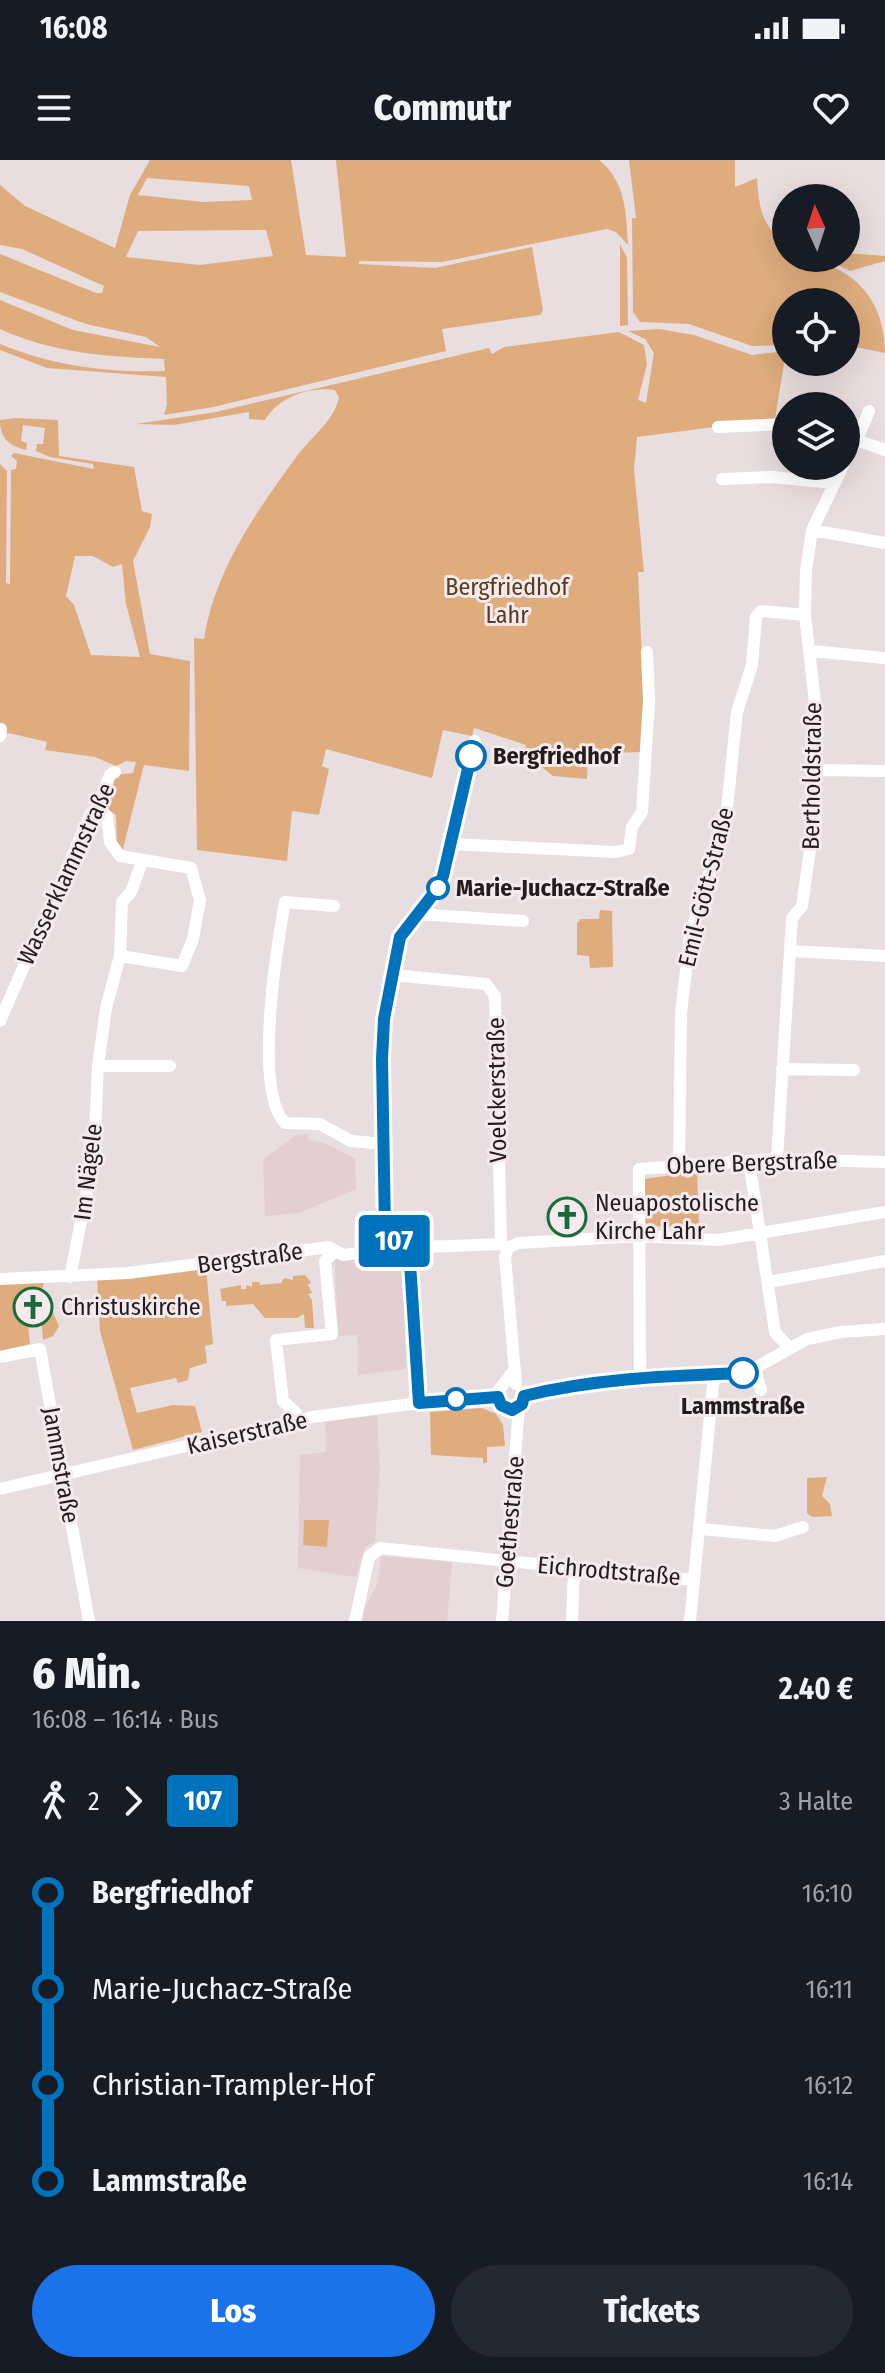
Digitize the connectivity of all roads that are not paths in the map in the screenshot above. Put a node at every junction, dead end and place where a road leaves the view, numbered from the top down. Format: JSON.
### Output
{"nodes":[{"id":1,"x":869,"y":411,"type":"dead end"},
{"id":2,"x":860,"y":424,"type":"edge"},
{"id":3,"x":772,"y":425,"type":"edge"},
{"id":4,"x":718,"y":427,"type":"dead end"},
{"id":5,"x":860,"y":441,"type":"edge"},
{"id":6,"x":885,"y":450,"type":"edge"},
{"id":7,"x":722,"y":479,"type":"dead end"},
{"id":8,"x":835,"y":480,"type":"edge"},
{"id":9,"x":833,"y":483,"type":"junction"},
{"id":10,"x":812,"y":530,"type":"junction"},
{"id":11,"x":885,"y":543,"type":"edge"},
{"id":12,"x":805,"y":615,"type":"junction"},
{"id":13,"x":811,"y":651,"type":"junction"},
{"id":14,"x":647,"y":652,"type":"dead end"},
{"id":15,"x":885,"y":658,"type":"edge"},
{"id":16,"x":475,"y":741,"type":"dead end"},
{"id":17,"x":817,"y":770,"type":"junction"},
{"id":18,"x":885,"y":771,"type":"edge"},
{"id":19,"x":115,"y":772,"type":"dead end"},
{"id":20,"x":97,"y":809,"type":"junction"},
{"id":21,"x":451,"y":844,"type":"junction"},
{"id":22,"x":142,"y":862,"type":"junction"},
{"id":23,"x":334,"y":906,"type":"dead end"},
{"id":24,"x":417,"y":914,"type":"junction"},
{"id":25,"x":523,"y":921,"type":"dead end"},
{"id":26,"x":790,"y":951,"type":"junction"},
{"id":27,"x":120,"y":956,"type":"junction"},
{"id":28,"x":885,"y":956,"type":"edge"},
{"id":29,"x":393,"y":975,"type":"junction"},
{"id":30,"x":0,"y":1021,"type":"edge"},
{"id":31,"x":98,"y":1066,"type":"junction"},
{"id":32,"x":170,"y":1066,"type":"dead end"},
{"id":33,"x":782,"y":1069,"type":"junction"},
{"id":34,"x":854,"y":1070,"type":"dead end"},
{"id":35,"x":385,"y":1144,"type":"junction"},
{"id":36,"x":777,"y":1159,"type":"junction"},
{"id":37,"x":749,"y":1161,"type":"junction"},
{"id":38,"x":885,"y":1162,"type":"edge"},
{"id":39,"x":679,"y":1165,"type":"junction"},
{"id":40,"x":885,"y":1212,"type":"edge"},
{"id":41,"x":761,"y":1234,"type":"junction"},
{"id":42,"x":639,"y":1236,"type":"junction"},
{"id":43,"x":505,"y":1246,"type":"junction"},
{"id":44,"x":399,"y":1248,"type":"junction"},
{"id":45,"x":335,"y":1251,"type":"junction"},
{"id":46,"x":885,"y":1261,"type":"edge"},
{"id":47,"x":70,"y":1277,"type":"junction"},
{"id":48,"x":0,"y":1279,"type":"edge"},
{"id":49,"x":769,"y":1282,"type":"junction"},
{"id":50,"x":885,"y":1329,"type":"edge"},
{"id":51,"x":788,"y":1347,"type":"junction"},
{"id":52,"x":0,"y":1357,"type":"edge"},
{"id":53,"x":755,"y":1370,"type":"junction"},
{"id":54,"x":714,"y":1374,"type":"junction"},
{"id":55,"x":640,"y":1377,"type":"junction"},
{"id":56,"x":512,"y":1380,"type":"junction"},
{"id":57,"x":761,"y":1390,"type":"dead end"},
{"id":58,"x":498,"y":1397,"type":"junction"},
{"id":59,"x":419,"y":1403,"type":"junction"},
{"id":60,"x":518,"y":1404,"type":"junction"},
{"id":61,"x":297,"y":1420,"type":"junction"},
{"id":62,"x":64,"y":1476,"type":"junction"},
{"id":63,"x":0,"y":1489,"type":"edge"},
{"id":64,"x":803,"y":1527,"type":"dead end"},
{"id":65,"x":701,"y":1529,"type":"junction"},
{"id":66,"x":507,"y":1562,"type":"junction"},
{"id":67,"x":574,"y":1569,"type":"junction"},
{"id":68,"x":694,"y":1580,"type":"junction"},
{"id":69,"x":89,"y":1621,"type":"edge"},
{"id":70,"x":355,"y":1621,"type":"edge"},
{"id":71,"x":502,"y":1621,"type":"edge"},
{"id":72,"x":572,"y":1621,"type":"edge"},
{"id":73,"x":690,"y":1621,"type":"edge"}],
"edges":[{"from":1,"to":2,"type":"street"},
{"from":3,"to":4,"type":"street"},
{"from":5,"to":6,"type":"street"},
{"from":7,"to":9,"type":"street"},
{"from":8,"to":9,"type":"street","name":"Bertholdstraße"},
{"from":9,"to":10,"type":"street","name":"Bertholdstraße"},
{"from":10,"to":11,"type":"street"},
{"from":10,"to":12,"type":"street","name":"Bertholdstraße"},
{"from":12,"to":13,"type":"street","name":"Bertholdstraße"},
{"from":12,"to":39,"type":"street","name":"Emil-Gött-Straße"},
{"from":13,"to":15,"type":"street"},
{"from":13,"to":17,"type":"street","name":"Bertholdstraße"},
{"from":14,"to":21,"type":"street"},
{"from":16,"to":21,"type":"street"},
{"from":17,"to":18,"type":"street"},
{"from":17,"to":26,"type":"street","name":"Bertholdstraße"},
{"from":19,"to":20,"type":"street","name":"Wasserklammstraße"},
{"from":20,"to":22,"type":"street"},
{"from":20,"to":30,"type":"street","name":"Wasserklammstraße"},
{"from":21,"to":24,"type":"street"},
{"from":22,"to":27,"type":"street","name":"Im Nägele"},
{"from":22,"to":27,"type":"street"},
{"from":23,"to":35,"type":"street"},
{"from":24,"to":25,"type":"street"},
{"from":24,"to":29,"type":"street"},
{"from":26,"to":28,"type":"street"},
{"from":26,"to":33,"type":"street","name":"Bertholdstraße"},
{"from":27,"to":31,"type":"street","name":"Im Nägele"},
{"from":29,"to":35,"type":"street"},
{"from":29,"to":43,"type":"street","name":"Voelckerstraße"},
{"from":31,"to":32,"type":"street"},
{"from":31,"to":47,"type":"street","name":"Im Nägele"},
{"from":33,"to":34,"type":"street"},
{"from":33,"to":36,"type":"street","name":"Bertholdstraße"},
{"from":35,"to":44,"type":"street"},
{"from":36,"to":37,"type":"street","name":"Obere Bergstraße"},
{"from":36,"to":38,"type":"street","name":"Obere Bergstraße"},
{"from":37,"to":39,"type":"street","name":"Obere Bergstraße"},
{"from":37,"to":41,"type":"street"},
{"from":39,"to":42,"type":"street","name":"Obere Bergstraße"},
{"from":40,"to":41,"type":"street","name":"Bergstraße"},
{"from":41,"to":42,"type":"street","name":"Bergstraße"},
{"from":41,"to":49,"type":"street"},
{"from":42,"to":43,"type":"street","name":"Bergstraße"},
{"from":42,"to":55,"type":"street"},
{"from":43,"to":44,"type":"street","name":"Bergstraße"},
{"from":43,"to":56,"type":"street","name":"Goethestraße"},
{"from":44,"to":45,"type":"street","name":"Bergstraße"},
{"from":44,"to":59,"type":"street"},
{"from":45,"to":47,"type":"street","name":"Bergstraße"},
{"from":45,"to":61,"type":"street"},
{"from":46,"to":49,"type":"street"},
{"from":47,"to":48,"type":"street","name":"Bergstraße"},
{"from":49,"to":51,"type":"street"},
{"from":50,"to":51,"type":"street"},
{"from":51,"to":53,"type":"street"},
{"from":52,"to":62,"type":"street","name":"Jammstraße"},
{"from":53,"to":54,"type":"street"},
{"from":53,"to":57,"type":"street"},
{"from":54,"to":55,"type":"street"},
{"from":54,"to":65,"type":"street"},
{"from":55,"to":60,"type":"street"},
{"from":56,"to":58,"type":"street"},
{"from":56,"to":60,"type":"street","name":"Goethestraße"},
{"from":58,"to":59,"type":"street","name":"Kaiserstraße"},
{"from":58,"to":60,"type":"street","name":"Goethestraße"},
{"from":59,"to":61,"type":"street","name":"Kaiserstraße"},
{"from":60,"to":66,"type":"street","name":"Goethestraße"},
{"from":61,"to":62,"type":"street","name":"Kaiserstraße"},
{"from":62,"to":63,"type":"street","name":"Kaiserstraße"},
{"from":62,"to":69,"type":"street","name":"Jammstraße"},
{"from":64,"to":65,"type":"street"},
{"from":65,"to":68,"type":"street"},
{"from":66,"to":67,"type":"street","name":"Eichrodtstraße"},
{"from":66,"to":70,"type":"street","name":"Eichrodtstraße"},
{"from":66,"to":71,"type":"street","name":"Goethestraße"},
{"from":67,"to":68,"type":"street","name":"Eichrodtstraße"},
{"from":67,"to":72,"type":"street"},
{"from":68,"to":73,"type":"street"}]}
